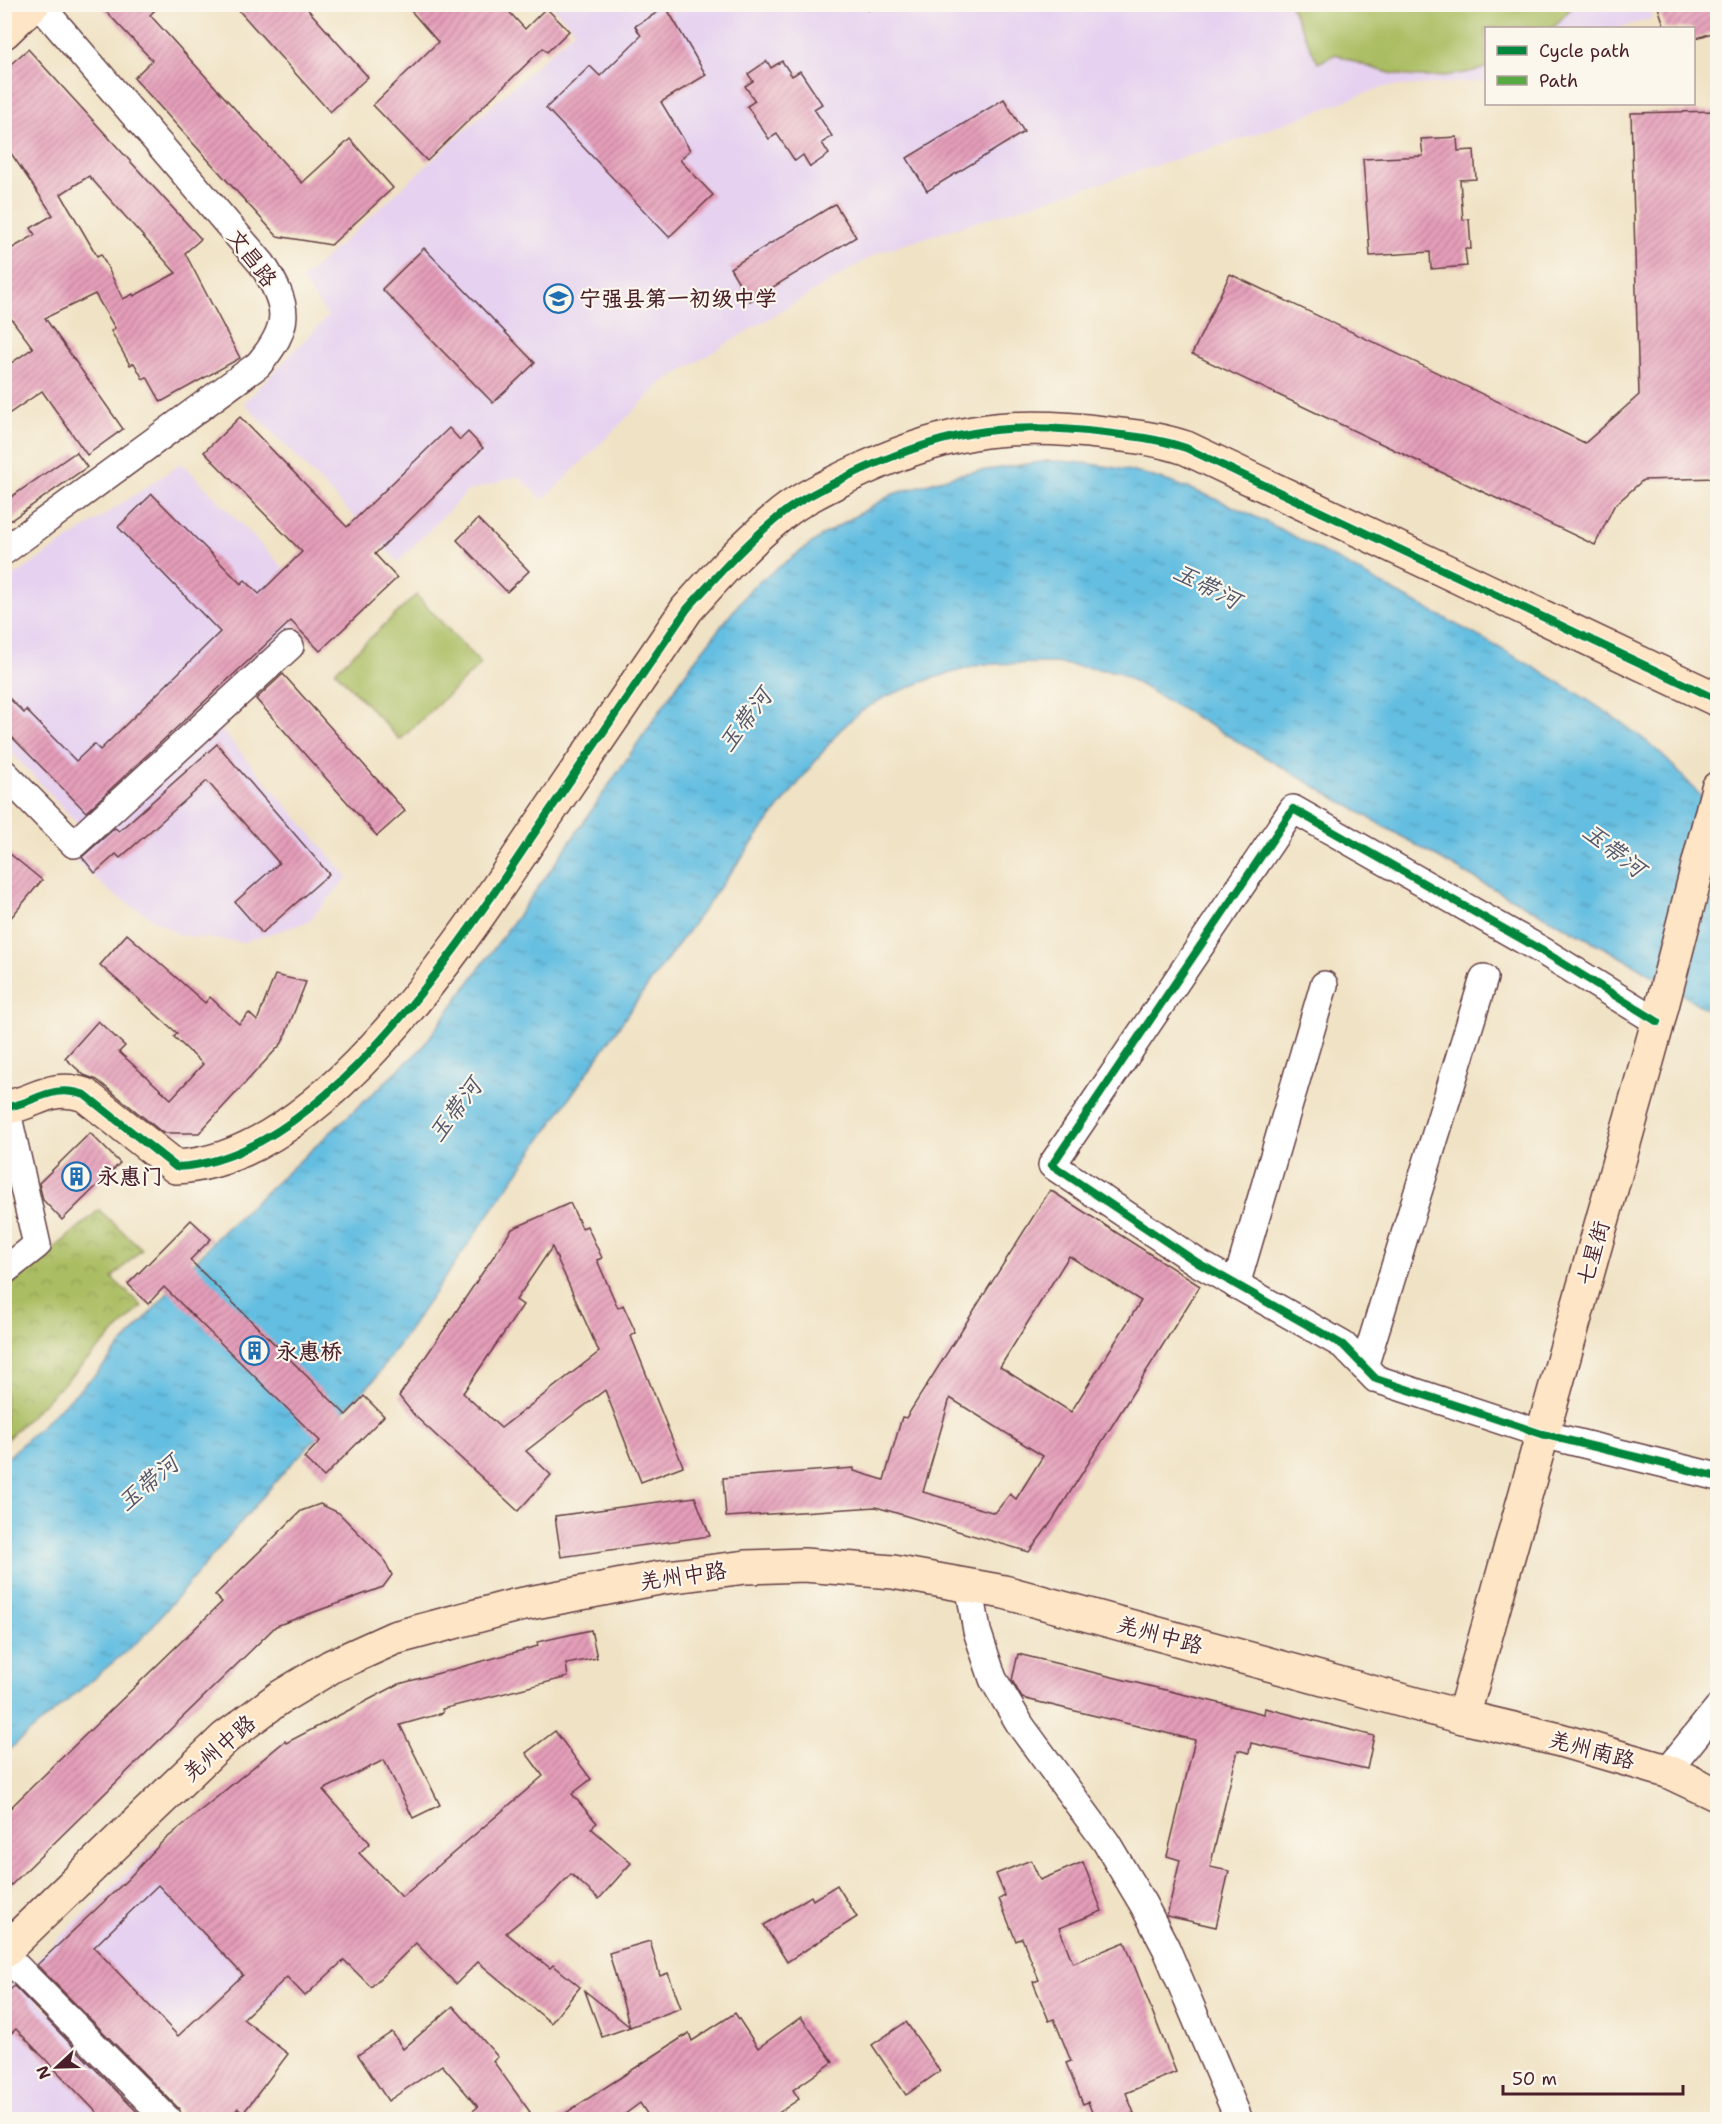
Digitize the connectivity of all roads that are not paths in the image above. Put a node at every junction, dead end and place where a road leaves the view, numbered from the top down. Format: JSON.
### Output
{"nodes":[{"id":1,"x":33,"y":4,"type":"edge"},
{"id":2,"x":39,"y":4,"type":"edge"},
{"id":3,"x":4,"y":32,"type":"edge"},
{"id":4,"x":4,"y":551,"type":"edge"},
{"id":5,"x":290,"y":646,"type":"dead end"},
{"id":6,"x":1718,"y":700,"type":"edge"},
{"id":7,"x":4,"y":773,"type":"edge"},
{"id":8,"x":1718,"y":788,"type":"edge"},
{"id":9,"x":1484,"y":978,"type":"dead end"},
{"id":10,"x":1324,"y":985,"type":"dead end"},
{"id":11,"x":1659,"y":1016,"type":"junction"},
{"id":12,"x":5,"y":1108,"type":"edge"},
{"id":13,"x":4,"y":1271,"type":"edge"},
{"id":14,"x":1236,"y":1285,"type":"junction"},
{"id":15,"x":1364,"y":1366,"type":"junction"},
{"id":16,"x":1542,"y":1434,"type":"junction"},
{"id":17,"x":1716,"y":1473,"type":"edge"},
{"id":18,"x":969,"y":1584,"type":"junction"},
{"id":19,"x":1718,"y":1708,"type":"edge"},
{"id":20,"x":1462,"y":1717,"type":"junction"},
{"id":21,"x":1667,"y":1771,"type":"junction"},
{"id":22,"x":1718,"y":1794,"type":"edge"},
{"id":23,"x":4,"y":1952,"type":"edge"},
{"id":24,"x":168,"y":2120,"type":"edge"},
{"id":25,"x":1239,"y":2120,"type":"edge"}],
"edges":[{"from":1,"to":3,"type":"main road"},
{"from":2,"to":4,"type":"street","name":"文昌路"},
{"from":5,"to":7,"type":"street"},
{"from":6,"to":12,"type":"main road"},
{"from":8,"to":11,"type":"main road","name":"七星街"},
{"from":9,"to":15,"type":"street"},
{"from":10,"to":14,"type":"street"},
{"from":11,"to":14,"type":"street"},
{"from":11,"to":16,"type":"main road","name":"七星街"},
{"from":12,"to":13,"type":"street"},
{"from":14,"to":15,"type":"street"},
{"from":15,"to":16,"type":"street"},
{"from":16,"to":17,"type":"street"},
{"from":16,"to":20,"type":"main road","name":"七星街"},
{"from":18,"to":20,"type":"main road","name":"羌州中路"},
{"from":18,"to":23,"type":"main road","name":"羌州中路"},
{"from":18,"to":25,"type":"street"},
{"from":19,"to":21,"type":"street"},
{"from":20,"to":21,"type":"main road","name":"羌州南路"},
{"from":21,"to":22,"type":"main road","name":"羌州南路"},
{"from":23,"to":24,"type":"street"}]}
